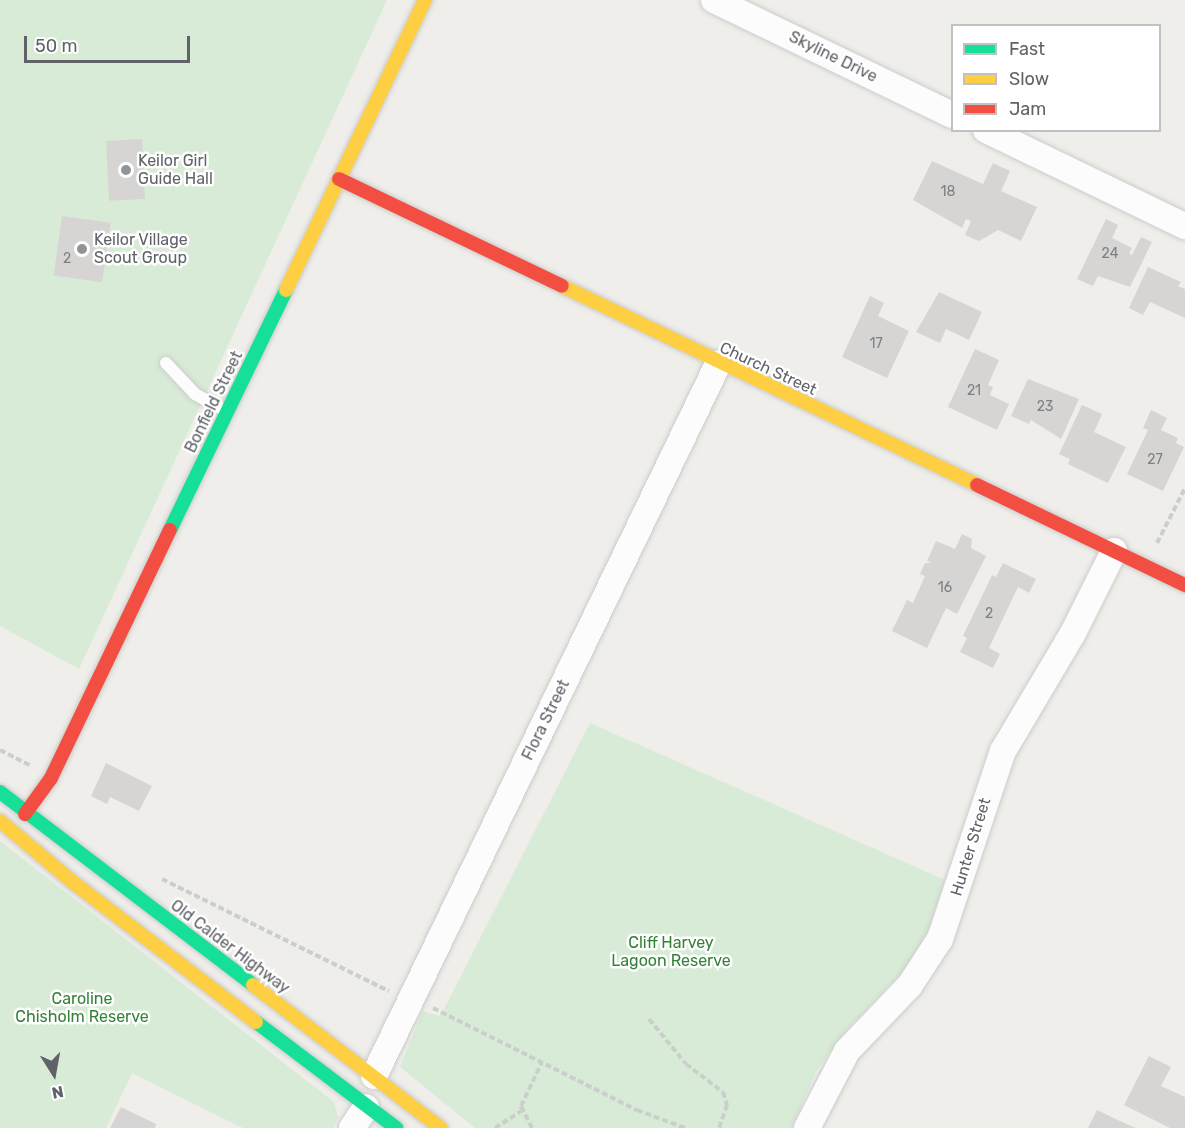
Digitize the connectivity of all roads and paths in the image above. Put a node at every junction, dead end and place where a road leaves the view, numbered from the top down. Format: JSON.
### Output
{"nodes":[{"id":1,"x":425,"y":0,"type":"edge"},
{"id":2,"x":714,"y":0,"type":"edge"},
{"id":3,"x":951,"y":115,"type":"edge"},
{"id":4,"x":990,"y":132,"type":"edge"},
{"id":5,"x":339,"y":179,"type":"junction"},
{"id":6,"x":1185,"y":226,"type":"edge"},
{"id":7,"x":166,"y":363,"type":"dead end"},
{"id":8,"x":718,"y":364,"type":"junction"},
{"id":9,"x":227,"y":412,"type":"junction"},
{"id":10,"x":1185,"y":488,"type":"edge"},
{"id":11,"x":1114,"y":551,"type":"junction"},
{"id":12,"x":1153,"y":552,"type":"dead end"},
{"id":13,"x":1185,"y":585,"type":"edge"},
{"id":14,"x":0,"y":792,"type":"edge"},
{"id":15,"x":25,"y":814,"type":"junction"},
{"id":16,"x":0,"y":821,"type":"edge"},
{"id":17,"x":12,"y":831,"type":"junction"},
{"id":18,"x":158,"y":877,"type":"dead end"},
{"id":19,"x":411,"y":1000,"type":"junction"},
{"id":20,"x":649,"y":1018,"type":"dead end"},
{"id":21,"x":541,"y":1064,"type":"junction"},
{"id":22,"x":374,"y":1076,"type":"junction"},
{"id":23,"x":521,"y":1111,"type":"junction"},
{"id":24,"x":359,"y":1118,"type":"edge"},
{"id":25,"x":396,"y":1128,"type":"edge"},
{"id":26,"x":441,"y":1128,"type":"edge"},
{"id":27,"x":495,"y":1128,"type":"edge"},
{"id":28,"x":532,"y":1128,"type":"edge"},
{"id":29,"x":685,"y":1128,"type":"edge"},
{"id":30,"x":719,"y":1128,"type":"edge"},
{"id":31,"x":807,"y":1128,"type":"edge"}],
"edges":[{"from":1,"to":5,"type":"street","name":"Bonfield Street"},
{"from":2,"to":3,"type":"street","name":"Skyline Drive"},
{"from":4,"to":6,"type":"street"},
{"from":5,"to":8,"type":"street","name":"Church Street"},
{"from":5,"to":9,"type":"street","name":"Bonfield Street"},
{"from":7,"to":9,"type":"lane"},
{"from":8,"to":11,"type":"street","name":"Church Street"},
{"from":8,"to":19,"type":"street","name":"Flora Street"},
{"from":9,"to":15,"type":"street","name":"Bonfield Street"},
{"from":10,"to":12,"type":"path"},
{"from":11,"to":13,"type":"street","name":"Church Street"},
{"from":11,"to":31,"type":"street","name":"Hunter Street"},
{"from":14,"to":15,"type":"street","name":"Old Calder Highway"},
{"from":15,"to":17,"type":"street","name":"Bonfield Street"},
{"from":15,"to":22,"type":"street","name":"Old Calder Highway"},
{"from":16,"to":17,"type":"street"},
{"from":17,"to":24,"type":"street"},
{"from":18,"to":19,"type":"path"},
{"from":19,"to":21,"type":"path"},
{"from":19,"to":22,"type":"street","name":"Flora Street"},
{"from":20,"to":30,"type":"path"},
{"from":21,"to":23,"type":"path"},
{"from":21,"to":29,"type":"path"},
{"from":22,"to":24,"type":"street"},
{"from":22,"to":26,"type":"street","name":"Old Calder Highway"},
{"from":23,"to":27,"type":"path"},
{"from":23,"to":28,"type":"path"},
{"from":24,"to":25,"type":"street"}]}
